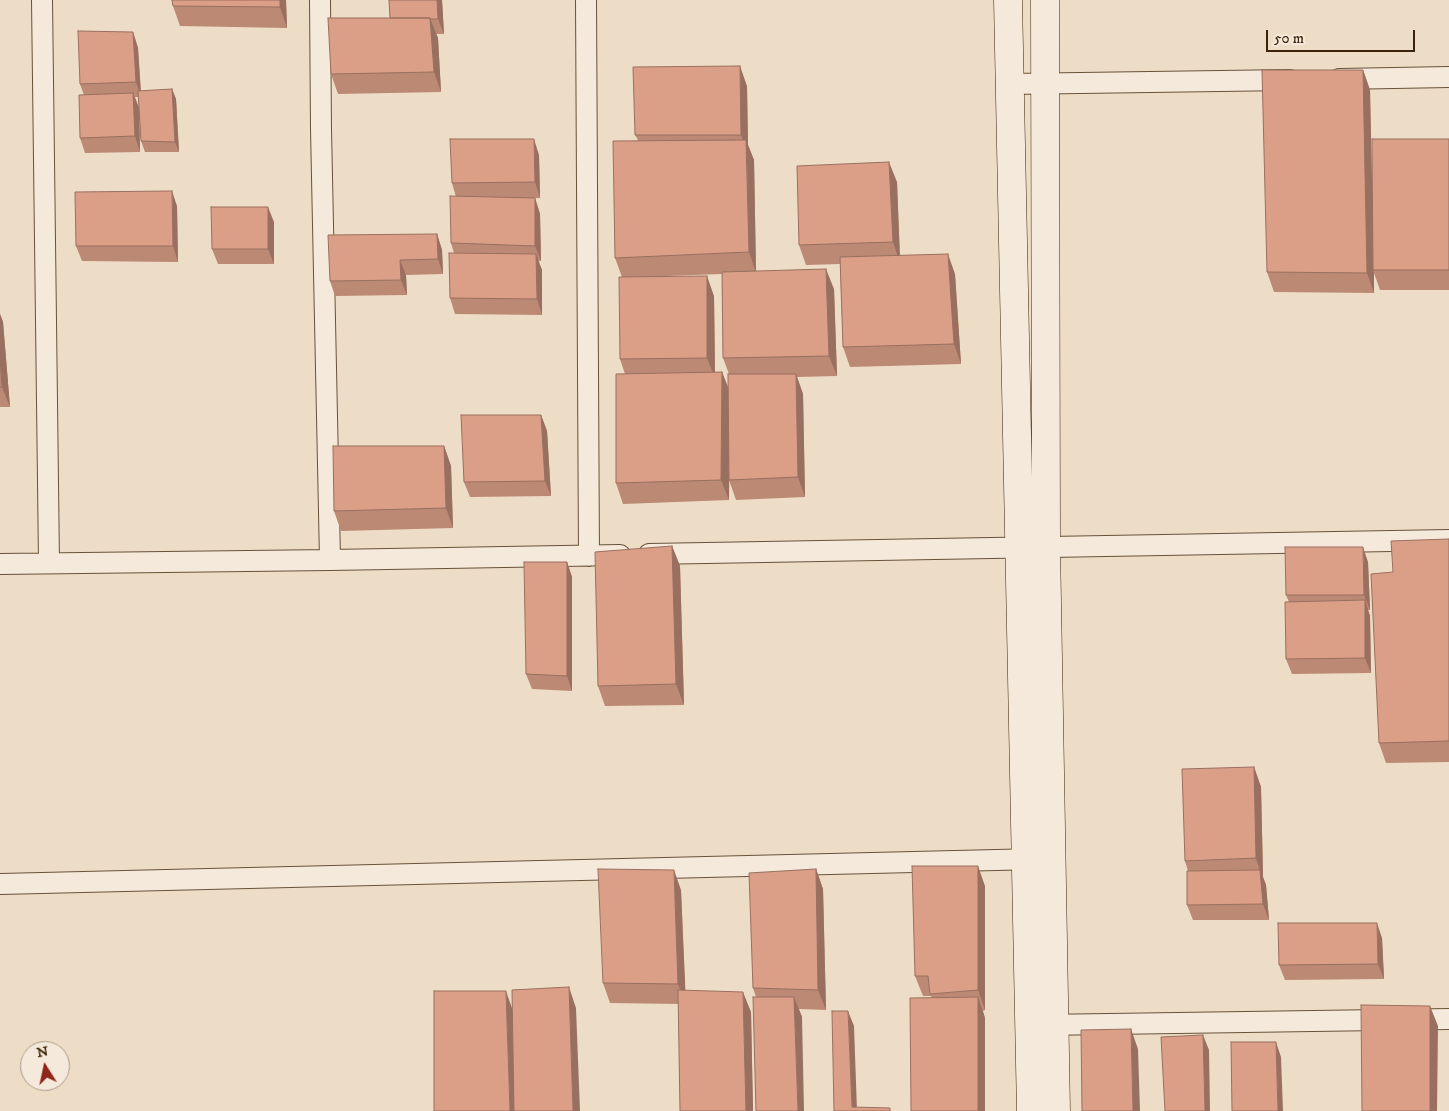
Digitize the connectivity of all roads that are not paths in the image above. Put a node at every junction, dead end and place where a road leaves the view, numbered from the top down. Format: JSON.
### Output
{"nodes":[{"id":1,"x":42,"y":0,"type":"edge"},
{"id":2,"x":320,"y":0,"type":"edge"},
{"id":3,"x":586,"y":0,"type":"edge"},
{"id":4,"x":1008,"y":0,"type":"edge"},
{"id":5,"x":1045,"y":0,"type":"edge"},
{"id":6,"x":1449,"y":77,"type":"edge"},
{"id":7,"x":1045,"y":83,"type":"junction"},
{"id":8,"x":1010,"y":84,"type":"junction"},
{"id":9,"x":1011,"y":168,"type":"junction"},
{"id":10,"x":1045,"y":168,"type":"junction"},
{"id":11,"x":1449,"y":540,"type":"edge"},
{"id":12,"x":1046,"y":546,"type":"junction"},
{"id":13,"x":1019,"y":547,"type":"junction"},
{"id":14,"x":589,"y":556,"type":"junction"},
{"id":15,"x":330,"y":560,"type":"junction"},
{"id":16,"x":49,"y":562,"type":"junction"},
{"id":17,"x":0,"y":564,"type":"edge"},
{"id":18,"x":1039,"y":859,"type":"junction"},
{"id":19,"x":0,"y":884,"type":"edge"},
{"id":20,"x":1449,"y":1019,"type":"edge"},
{"id":21,"x":1042,"y":1025,"type":"junction"},
{"id":22,"x":1031,"y":1111,"type":"edge"},
{"id":23,"x":1056,"y":1111,"type":"edge"}],
"edges":[{"from":1,"to":16,"type":"street"},
{"from":2,"to":15,"type":"street"},
{"from":3,"to":14,"type":"street"},
{"from":4,"to":8,"type":"main road"},
{"from":5,"to":7,"type":"main road"},
{"from":6,"to":7,"type":"street"},
{"from":7,"to":8,"type":"street"},
{"from":7,"to":10,"type":"main road"},
{"from":8,"to":9,"type":"main road"},
{"from":9,"to":10,"type":"main road"},
{"from":9,"to":13,"type":"main road"},
{"from":10,"to":12,"type":"main road"},
{"from":11,"to":12,"type":"street"},
{"from":12,"to":13,"type":"street"},
{"from":12,"to":18,"type":"main road"},
{"from":13,"to":14,"type":"street"},
{"from":13,"to":18,"type":"main road"},
{"from":14,"to":15,"type":"street"},
{"from":15,"to":16,"type":"street"},
{"from":16,"to":17,"type":"street"},
{"from":18,"to":19,"type":"street"},
{"from":18,"to":21,"type":"main road"},
{"from":20,"to":21,"type":"street"},
{"from":21,"to":22,"type":"main road"},
{"from":21,"to":23,"type":"main road"}]}
